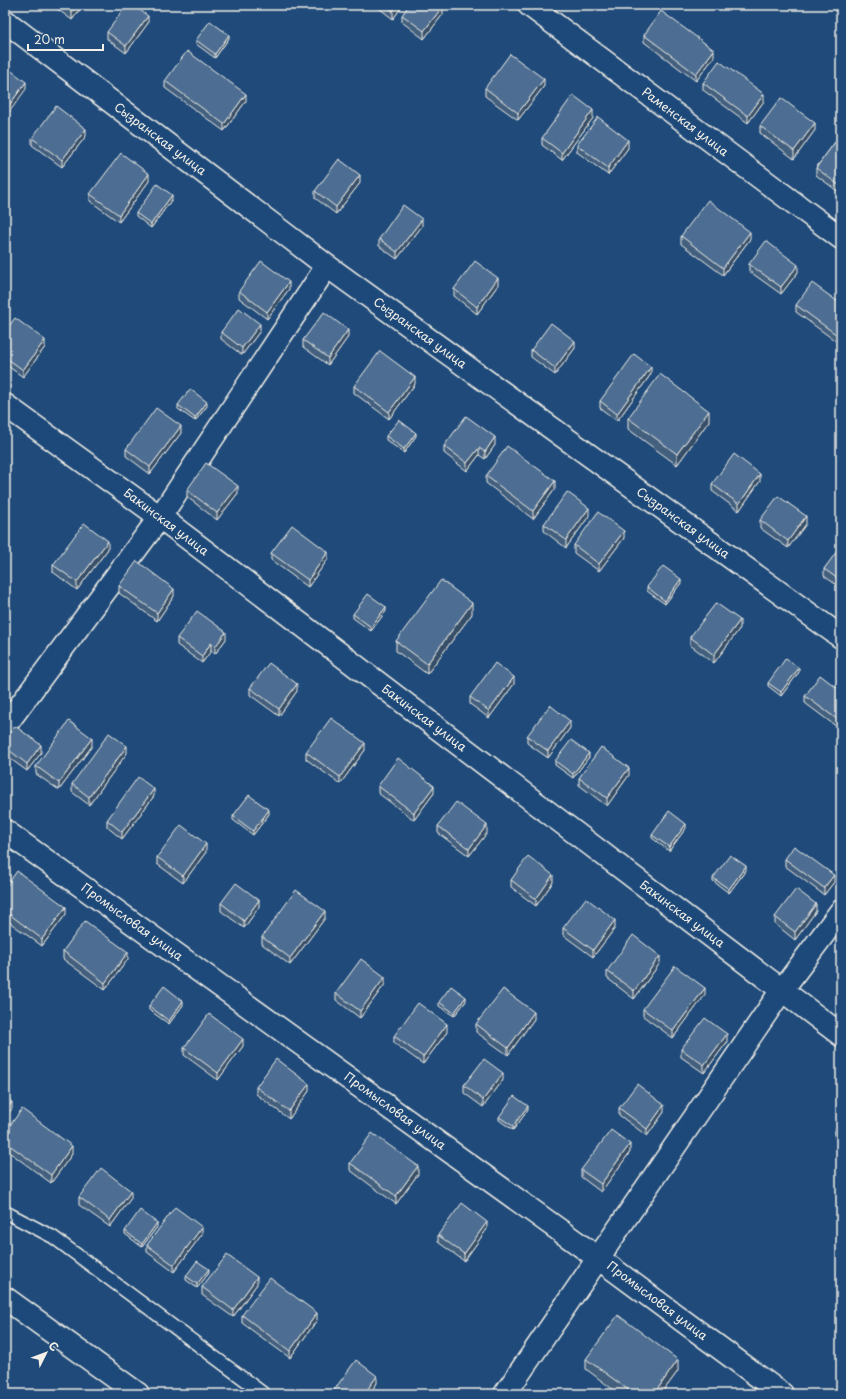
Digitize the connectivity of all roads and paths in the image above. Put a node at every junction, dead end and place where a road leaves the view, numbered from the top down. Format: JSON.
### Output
{"nodes":[{"id":1,"x":529,"y":5,"type":"edge"},
{"id":2,"x":5,"y":21,"type":"edge"},
{"id":3,"x":841,"y":238,"type":"edge"},
{"id":4,"x":327,"y":266,"type":"junction"},
{"id":5,"x":5,"y":406,"type":"edge"},
{"id":6,"x":160,"y":517,"type":"junction"},
{"id":7,"x":841,"y":637,"type":"edge"},
{"id":8,"x":5,"y":726,"type":"edge"},
{"id":9,"x":5,"y":831,"type":"edge"},
{"id":10,"x":841,"y":911,"type":"edge"},
{"id":11,"x":782,"y":990,"type":"junction"},
{"id":12,"x":841,"y":1035,"type":"edge"},
{"id":13,"x":5,"y":1212,"type":"edge"},
{"id":14,"x":598,"y":1258,"type":"junction"},
{"id":15,"x":5,"y":1298,"type":"edge"},
{"id":16,"x":138,"y":1394,"type":"edge"},
{"id":17,"x":264,"y":1394,"type":"edge"},
{"id":18,"x":505,"y":1394,"type":"edge"},
{"id":19,"x":782,"y":1394,"type":"edge"}],
"edges":[{"from":1,"to":3,"type":"street","name":"Раменская улица"},
{"from":2,"to":4,"type":"street","name":"Сызранская улица"},
{"from":4,"to":6,"type":"street"},
{"from":4,"to":7,"type":"street","name":"Сызранская улица"},
{"from":5,"to":6,"type":"street","name":"Бакинская улица"},
{"from":6,"to":8,"type":"street"},
{"from":6,"to":11,"type":"street","name":"Бакинская улица"},
{"from":9,"to":14,"type":"street","name":"Промысловая улица"},
{"from":10,"to":11,"type":"street"},
{"from":11,"to":12,"type":"street","name":"Бакинская улица"},
{"from":11,"to":14,"type":"street"},
{"from":13,"to":17,"type":"lane"},
{"from":14,"to":18,"type":"street"},
{"from":14,"to":19,"type":"street","name":"Промысловая улица"},
{"from":15,"to":16,"type":"street"}]}
